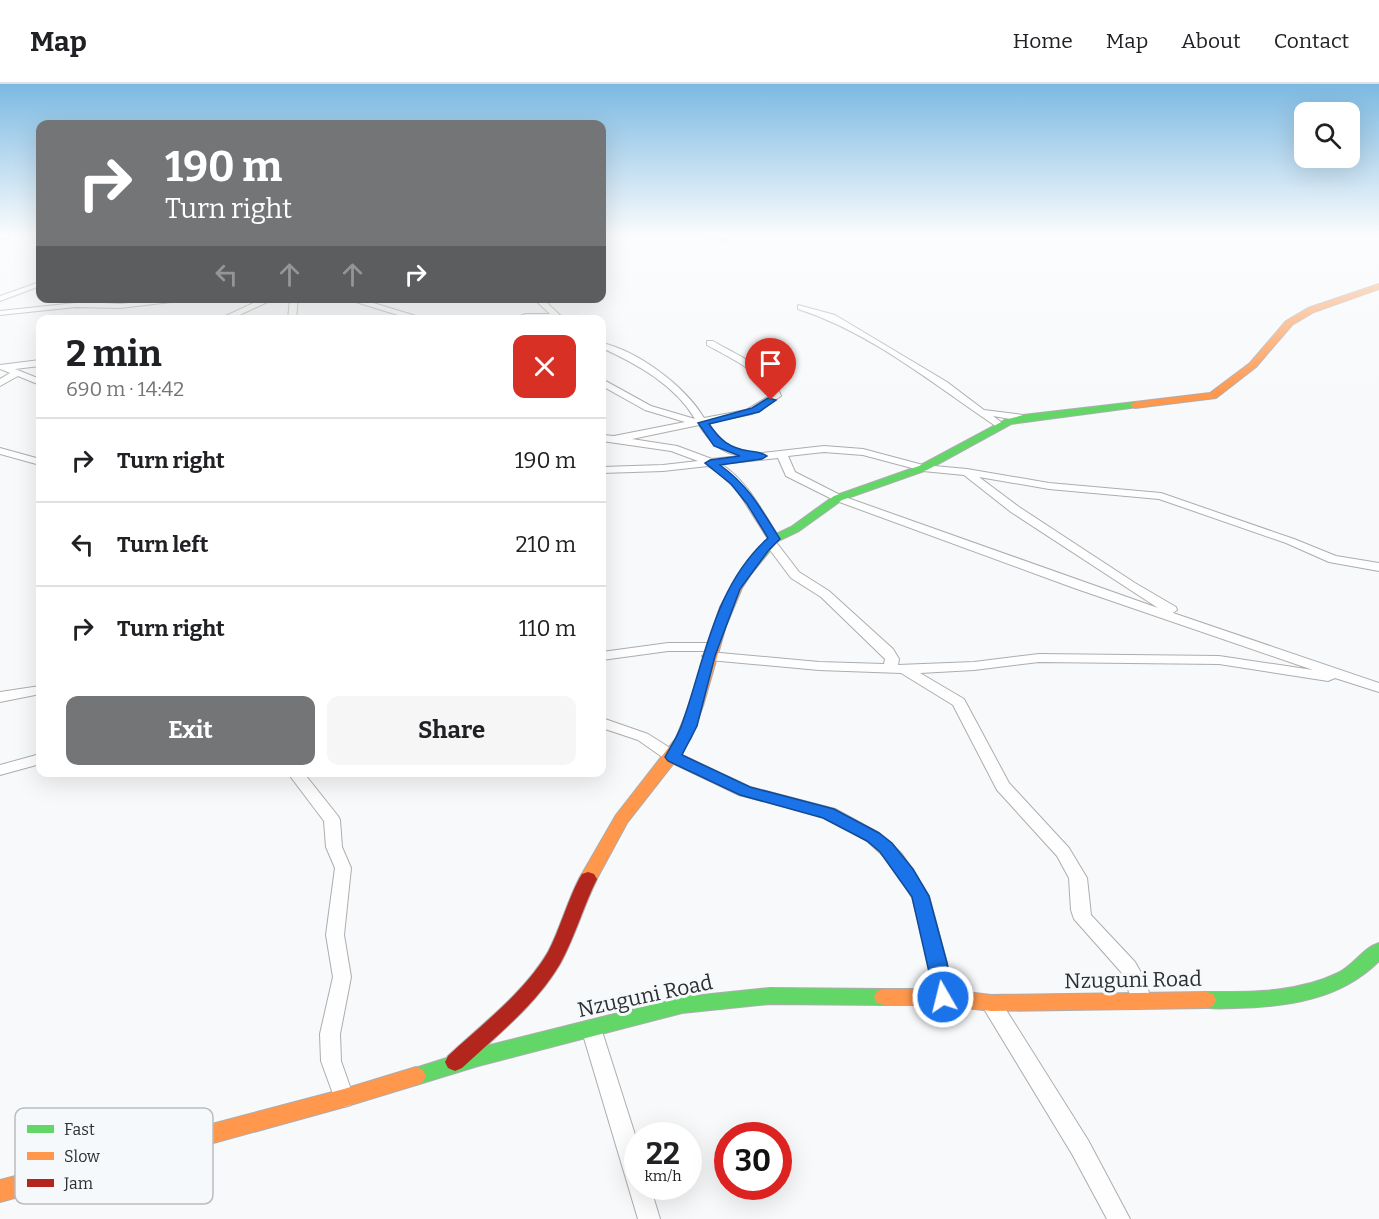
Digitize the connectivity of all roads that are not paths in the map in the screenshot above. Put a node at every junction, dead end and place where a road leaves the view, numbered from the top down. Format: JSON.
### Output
{"nodes":[{"id":1,"x":32,"y":287,"type":"edge"},
{"id":2,"x":1376,"y":287,"type":"edge"},
{"id":3,"x":0,"y":299,"type":"edge"},
{"id":4,"x":88,"y":303,"type":"edge"},
{"id":5,"x":144,"y":303,"type":"edge"},
{"id":6,"x":260,"y":303,"type":"edge"},
{"id":7,"x":365,"y":303,"type":"edge"},
{"id":8,"x":543,"y":303,"type":"edge"},
{"id":9,"x":76,"y":305,"type":"junction"},
{"id":10,"x":801,"y":307,"type":"dead end"},
{"id":11,"x":0,"y":313,"type":"edge"},
{"id":12,"x":233,"y":315,"type":"edge"},
{"id":13,"x":408,"y":315,"type":"edge"},
{"id":14,"x":557,"y":315,"type":"edge"},
{"id":15,"x":710,"y":343,"type":"dead end"},
{"id":16,"x":606,"y":347,"type":"edge"},
{"id":17,"x":36,"y":366,"type":"edge"},
{"id":18,"x":1,"y":367,"type":"edge"},
{"id":19,"x":21,"y":370,"type":"junction"},
{"id":20,"x":36,"y":379,"type":"edge"},
{"id":21,"x":0,"y":383,"type":"edge"},
{"id":22,"x":606,"y":384,"type":"edge"},
{"id":23,"x":976,"y":409,"type":"junction"},
{"id":24,"x":1023,"y":418,"type":"junction"},
{"id":25,"x":703,"y":423,"type":"junction"},
{"id":26,"x":1000,"y":425,"type":"junction"},
{"id":27,"x":606,"y":439,"type":"edge"},
{"id":28,"x":0,"y":451,"type":"edge"},
{"id":29,"x":782,"y":454,"type":"junction"},
{"id":30,"x":762,"y":456,"type":"junction"},
{"id":31,"x":36,"y":461,"type":"edge"},
{"id":32,"x":710,"y":463,"type":"junction"},
{"id":33,"x":923,"y":468,"type":"junction"},
{"id":34,"x":606,"y":470,"type":"edge"},
{"id":35,"x":967,"y":472,"type":"junction"},
{"id":36,"x":838,"y":498,"type":"junction"},
{"id":37,"x":772,"y":541,"type":"junction"},
{"id":38,"x":1379,"y":567,"type":"edge"},
{"id":39,"x":1199,"y":625,"type":"junction"},
{"id":40,"x":710,"y":652,"type":"junction"},
{"id":41,"x":606,"y":655,"type":"edge"},
{"id":42,"x":897,"y":669,"type":"junction"},
{"id":43,"x":1355,"y":681,"type":"junction"},
{"id":44,"x":1379,"y":688,"type":"edge"},
{"id":45,"x":36,"y":691,"type":"edge"},
{"id":46,"x":0,"y":697,"type":"edge"},
{"id":47,"x":606,"y":724,"type":"edge"},
{"id":48,"x":673,"y":757,"type":"junction"},
{"id":49,"x":36,"y":760,"type":"edge"},
{"id":50,"x":0,"y":770,"type":"edge"},
{"id":51,"x":298,"y":777,"type":"edge"},
{"id":52,"x":1379,"y":950,"type":"edge"},
{"id":53,"x":943,"y":997,"type":"junction"},
{"id":54,"x":1142,"y":1001,"type":"junction"},
{"id":55,"x":991,"y":1003,"type":"junction"},
{"id":56,"x":591,"y":1028,"type":"junction"},
{"id":57,"x":453,"y":1064,"type":"junction"},
{"id":58,"x":344,"y":1098,"type":"junction"},
{"id":59,"x":213,"y":1133,"type":"edge"},
{"id":60,"x":624,"y":1135,"type":"edge"},
{"id":61,"x":15,"y":1187,"type":"edge"},
{"id":62,"x":0,"y":1191,"type":"edge"},
{"id":63,"x":643,"y":1200,"type":"edge"},
{"id":64,"x":649,"y":1219,"type":"edge"},
{"id":65,"x":1119,"y":1219,"type":"edge"}],
"edges":[{"from":1,"to":3,"type":"street"},
{"from":2,"to":24,"type":"street"},
{"from":4,"to":9,"type":"street"},
{"from":5,"to":9,"type":"street"},
{"from":6,"to":12,"type":"street"},
{"from":7,"to":13,"type":"street"},
{"from":8,"to":14,"type":"street"},
{"from":9,"to":11,"type":"street"},
{"from":10,"to":23,"type":"street"},
{"from":15,"to":25,"type":"street"},
{"from":16,"to":25,"type":"street"},
{"from":17,"to":19,"type":"street"},
{"from":18,"to":19,"type":"street"},
{"from":19,"to":20,"type":"street"},
{"from":19,"to":21,"type":"street"},
{"from":22,"to":25,"type":"street"},
{"from":23,"to":24,"type":"street"},
{"from":23,"to":26,"type":"street"},
{"from":24,"to":26,"type":"street"},
{"from":25,"to":27,"type":"street"},
{"from":25,"to":30,"type":"street"},
{"from":26,"to":33,"type":"street"},
{"from":27,"to":32,"type":"street"},
{"from":28,"to":31,"type":"street"},
{"from":29,"to":30,"type":"street"},
{"from":29,"to":33,"type":"street"},
{"from":29,"to":36,"type":"street"},
{"from":30,"to":32,"type":"street"},
{"from":32,"to":34,"type":"street"},
{"from":32,"to":37,"type":"street"},
{"from":33,"to":35,"type":"street"},
{"from":33,"to":36,"type":"street"},
{"from":35,"to":38,"type":"street"},
{"from":35,"to":39,"type":"street"},
{"from":36,"to":37,"type":"street"},
{"from":36,"to":39,"type":"street"},
{"from":37,"to":40,"type":"street"},
{"from":37,"to":42,"type":"street"},
{"from":39,"to":43,"type":"street"},
{"from":40,"to":41,"type":"street"},
{"from":40,"to":42,"type":"street"},
{"from":40,"to":48,"type":"street"},
{"from":42,"to":43,"type":"street"},
{"from":42,"to":54,"type":"street"},
{"from":43,"to":44,"type":"street"},
{"from":45,"to":46,"type":"street"},
{"from":47,"to":48,"type":"street"},
{"from":48,"to":53,"type":"street"},
{"from":48,"to":57,"type":"street"},
{"from":49,"to":50,"type":"street"},
{"from":51,"to":58,"type":"street"},
{"from":52,"to":54,"type":"street","name":"Nzuguni Road"},
{"from":53,"to":55,"type":"street","name":"Nzuguni Road"},
{"from":53,"to":56,"type":"street","name":"Nzuguni Road"},
{"from":54,"to":55,"type":"street","name":"Nzuguni Road"},
{"from":55,"to":65,"type":"street"},
{"from":56,"to":57,"type":"street","name":"Nzuguni Road"},
{"from":56,"to":60,"type":"street"},
{"from":57,"to":58,"type":"street","name":"Nzuguni Road"},
{"from":58,"to":59,"type":"street","name":"Nzuguni Road"},
{"from":61,"to":62,"type":"street","name":"Nzuguni Road"},
{"from":63,"to":64,"type":"street"}]}
